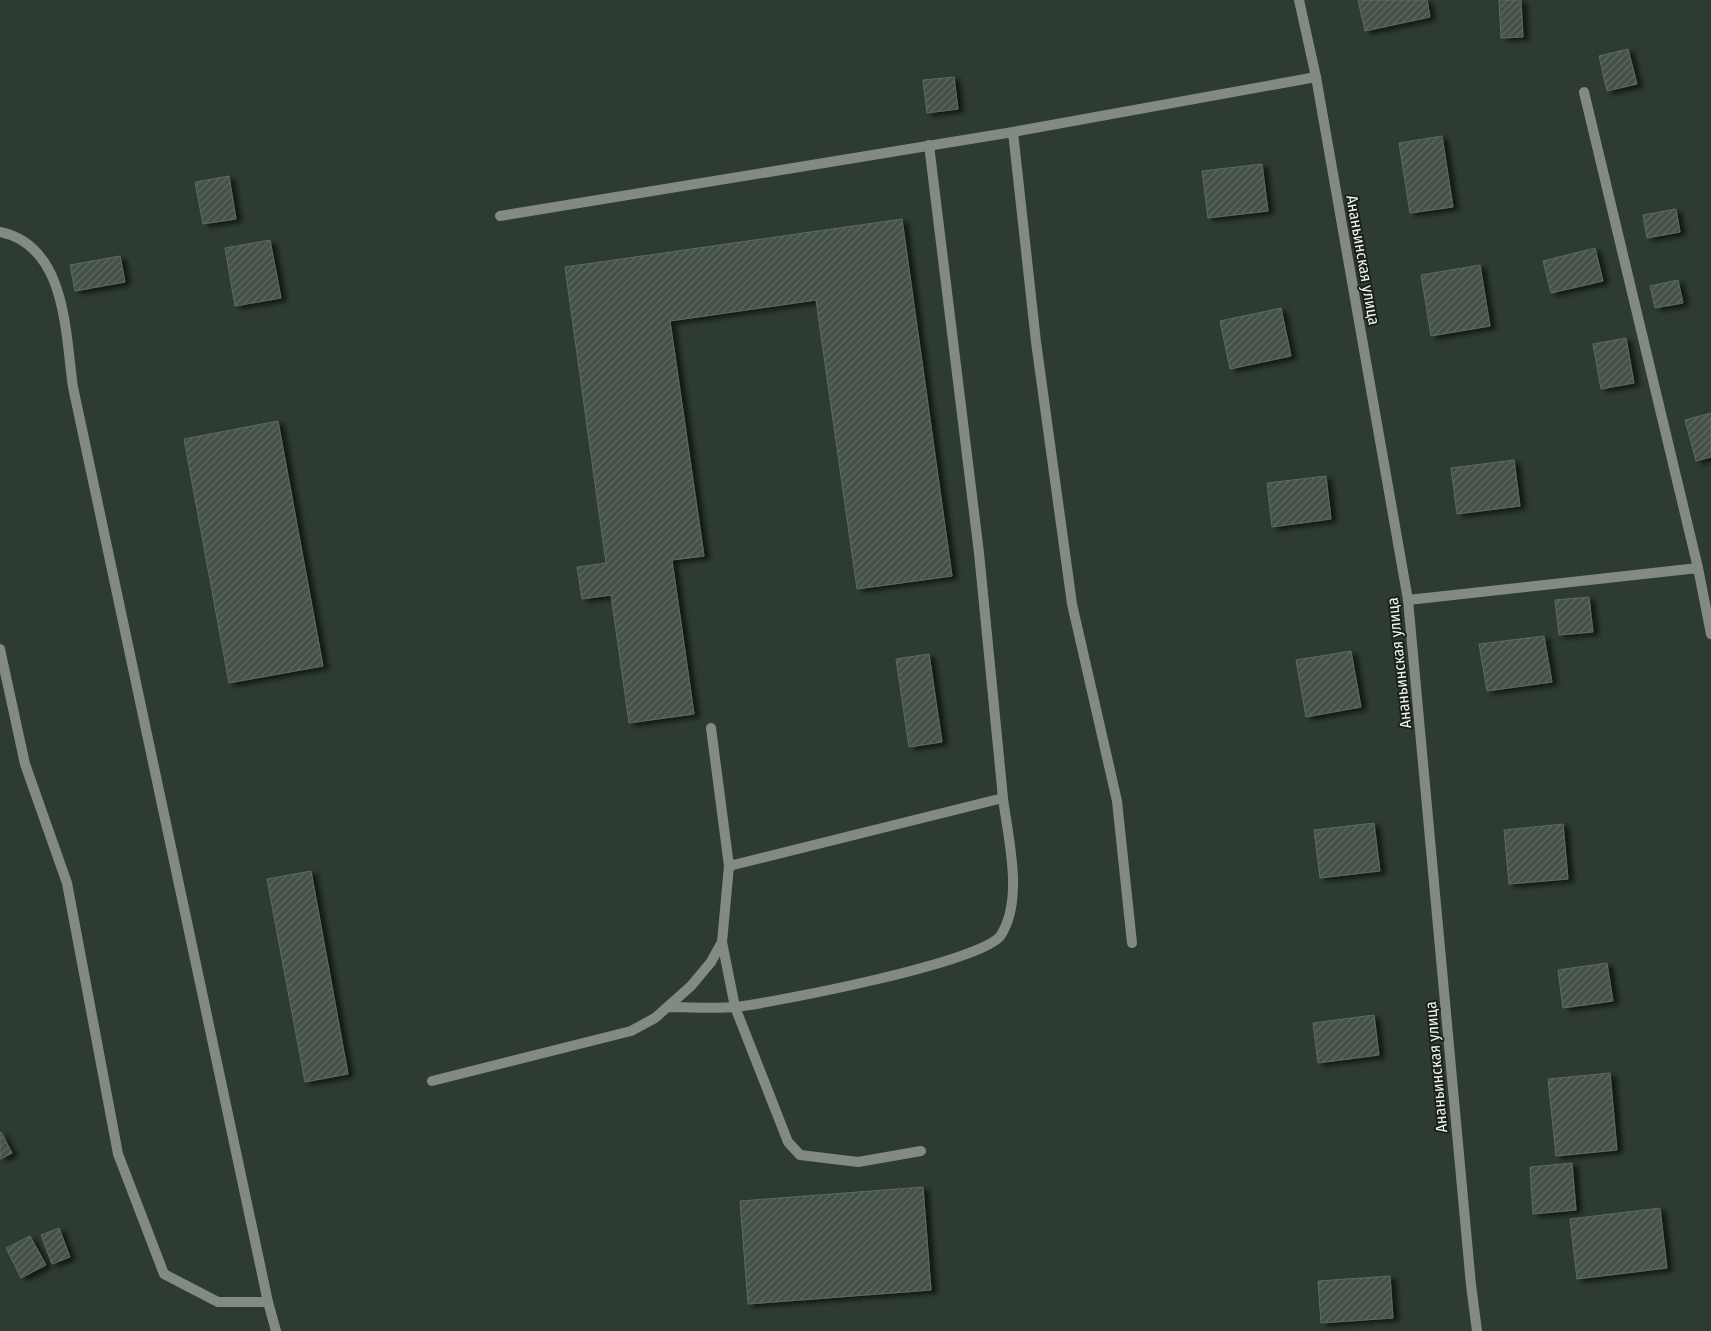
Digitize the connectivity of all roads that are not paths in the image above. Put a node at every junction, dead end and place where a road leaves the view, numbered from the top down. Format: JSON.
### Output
{"nodes":[{"id":1,"x":1299,"y":0,"type":"edge"},
{"id":2,"x":1316,"y":77,"type":"junction"},
{"id":3,"x":1584,"y":92,"type":"dead end"},
{"id":4,"x":1013,"y":132,"type":"junction"},
{"id":5,"x":929,"y":145,"type":"junction"},
{"id":6,"x":500,"y":216,"type":"dead end"},
{"id":7,"x":0,"y":232,"type":"edge"},
{"id":8,"x":1698,"y":568,"type":"junction"},
{"id":9,"x":1408,"y":600,"type":"junction"},
{"id":10,"x":1711,"y":634,"type":"edge"},
{"id":11,"x":0,"y":649,"type":"edge"},
{"id":12,"x":711,"y":728,"type":"dead end"},
{"id":13,"x":1003,"y":798,"type":"junction"},
{"id":14,"x":729,"y":866,"type":"junction"},
{"id":15,"x":722,"y":942,"type":"junction"},
{"id":16,"x":1132,"y":943,"type":"dead end"},
{"id":17,"x":668,"y":1007,"type":"junction"},
{"id":18,"x":735,"y":1007,"type":"junction"},
{"id":19,"x":432,"y":1081,"type":"dead end"},
{"id":20,"x":922,"y":1151,"type":"dead end"},
{"id":21,"x":268,"y":1302,"type":"junction"},
{"id":22,"x":276,"y":1331,"type":"edge"},
{"id":23,"x":1477,"y":1331,"type":"edge"}],
"edges":[{"from":1,"to":2,"type":"street","name":"Ананьинская улица"},
{"from":2,"to":4,"type":"street"},
{"from":2,"to":9,"type":"street","name":"Ананьинская улица"},
{"from":3,"to":8,"type":"street"},
{"from":4,"to":5,"type":"street"},
{"from":4,"to":16,"type":"street"},
{"from":5,"to":6,"type":"street"},
{"from":5,"to":13,"type":"street"},
{"from":7,"to":21,"type":"street"},
{"from":8,"to":9,"type":"street"},
{"from":8,"to":10,"type":"street"},
{"from":9,"to":23,"type":"street","name":"Ананьинская улица"},
{"from":11,"to":21,"type":"street"},
{"from":12,"to":14,"type":"street"},
{"from":13,"to":14,"type":"street"},
{"from":13,"to":18,"type":"street"},
{"from":14,"to":15,"type":"street"},
{"from":15,"to":17,"type":"street"},
{"from":15,"to":18,"type":"street"},
{"from":17,"to":18,"type":"street"},
{"from":17,"to":19,"type":"street"},
{"from":18,"to":20,"type":"street"},
{"from":21,"to":22,"type":"street"}]}
